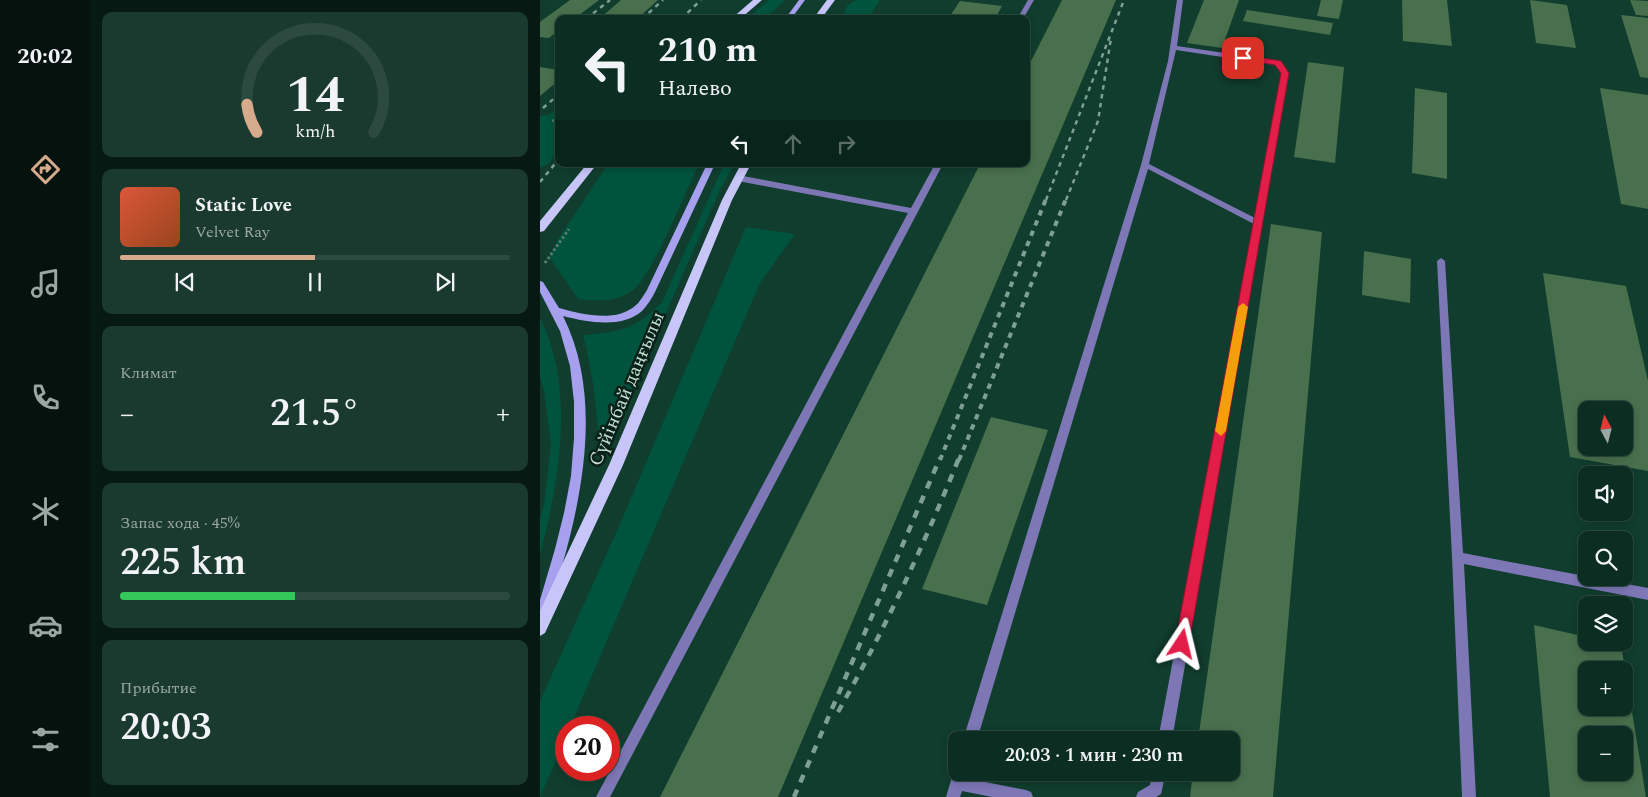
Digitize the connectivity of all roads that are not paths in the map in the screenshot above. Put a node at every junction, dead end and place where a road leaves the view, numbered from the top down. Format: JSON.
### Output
{"nodes":[{"id":1,"x":758,"y":0,"type":"edge"},
{"id":2,"x":802,"y":0,"type":"edge"},
{"id":3,"x":831,"y":0,"type":"edge"},
{"id":4,"x":1031,"y":0,"type":"edge"},
{"id":5,"x":1180,"y":0,"type":"edge"},
{"id":6,"x":740,"y":15,"type":"edge"},
{"id":7,"x":791,"y":15,"type":"edge"},
{"id":8,"x":821,"y":15,"type":"edge"},
{"id":9,"x":1022,"y":15,"type":"edge"},
{"id":10,"x":1172,"y":47,"type":"junction"},
{"id":11,"x":1145,"y":165,"type":"junction"},
{"id":12,"x":589,"y":167,"type":"edge"},
{"id":13,"x":710,"y":167,"type":"edge"},
{"id":14,"x":744,"y":167,"type":"edge"},
{"id":15,"x":937,"y":167,"type":"edge"},
{"id":16,"x":738,"y":178,"type":"junction"},
{"id":17,"x":913,"y":211,"type":"junction"},
{"id":18,"x":1258,"y":223,"type":"junction"},
{"id":19,"x":540,"y":228,"type":"edge"},
{"id":20,"x":1441,"y":261,"type":"dead end"},
{"id":21,"x":540,"y":284,"type":"edge"},
{"id":22,"x":556,"y":312,"type":"junction"},
{"id":23,"x":1458,"y":557,"type":"junction"},
{"id":24,"x":1648,"y":594,"type":"edge"},
{"id":25,"x":540,"y":618,"type":"edge"},
{"id":26,"x":540,"y":628,"type":"edge"},
{"id":27,"x":973,"y":731,"type":"edge"},
{"id":28,"x":1167,"y":731,"type":"edge"},
{"id":29,"x":957,"y":781,"type":"edge"},
{"id":30,"x":969,"y":781,"type":"edge"},
{"id":31,"x":1157,"y":781,"type":"edge"},
{"id":32,"x":603,"y":797,"type":"edge"},
{"id":33,"x":953,"y":797,"type":"edge"},
{"id":34,"x":1026,"y":797,"type":"edge"},
{"id":35,"x":1143,"y":797,"type":"edge"},
{"id":36,"x":1468,"y":797,"type":"edge"}],
"edges":[{"from":1,"to":6,"type":"main road"},
{"from":2,"to":7,"type":"main road"},
{"from":3,"to":8,"type":"main road"},
{"from":4,"to":9,"type":"lane"},
{"from":5,"to":10,"type":"lane"},
{"from":10,"to":11,"type":"lane"},
{"from":10,"to":18,"type":"lane"},
{"from":11,"to":18,"type":"lane"},
{"from":11,"to":27,"type":"lane"},
{"from":12,"to":19,"type":"main road"},
{"from":13,"to":22,"type":"main road","name":"Сүйінбай даңғылы"},
{"from":14,"to":16,"type":"main road","name":"Сүйінбай даңғылы"},
{"from":15,"to":17,"type":"lane"},
{"from":16,"to":17,"type":"lane"},
{"from":16,"to":26,"type":"main road","name":"Сүйінбай даңғылы"},
{"from":17,"to":32,"type":"lane"},
{"from":18,"to":28,"type":"lane"},
{"from":20,"to":23,"type":"lane"},
{"from":21,"to":22,"type":"main road"},
{"from":22,"to":25,"type":"main road"},
{"from":23,"to":24,"type":"lane"},
{"from":23,"to":36,"type":"lane"},
{"from":29,"to":33,"type":"lane"},
{"from":30,"to":34,"type":"lane"},
{"from":31,"to":35,"type":"lane"}]}
